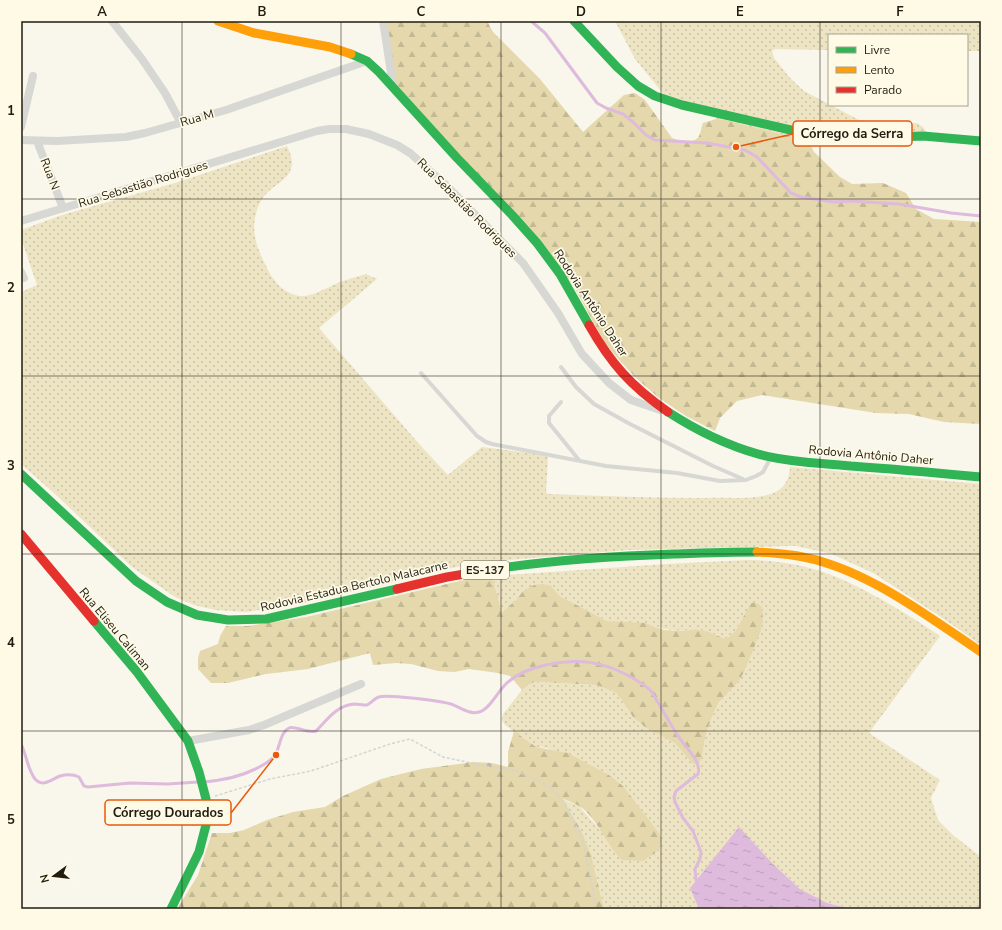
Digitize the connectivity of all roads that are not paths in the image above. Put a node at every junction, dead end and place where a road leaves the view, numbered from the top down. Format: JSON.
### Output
{"nodes":[{"id":1,"x":112,"y":21,"type":"edge"},
{"id":2,"x":218,"y":21,"type":"edge"},
{"id":3,"x":383,"y":21,"type":"edge"},
{"id":4,"x":574,"y":21,"type":"edge"},
{"id":5,"x":367,"y":61,"type":"junction"},
{"id":6,"x":33,"y":76,"type":"dead end"},
{"id":7,"x":393,"y":86,"type":"junction"},
{"id":8,"x":181,"y":123,"type":"junction"},
{"id":9,"x":21,"y":127,"type":"edge"},
{"id":10,"x":21,"y":140,"type":"edge"},
{"id":11,"x":37,"y":141,"type":"junction"},
{"id":12,"x":981,"y":141,"type":"edge"},
{"id":13,"x":63,"y":208,"type":"junction"},
{"id":14,"x":21,"y":221,"type":"edge"},
{"id":15,"x":561,"y":367,"type":"dead end"},
{"id":16,"x":421,"y":373,"type":"dead end"},
{"id":17,"x":561,"y":402,"type":"dead end"},
{"id":18,"x":670,"y":414,"type":"junction"},
{"id":19,"x":771,"y":456,"type":"junction"},
{"id":20,"x":579,"y":461,"type":"junction"},
{"id":21,"x":21,"y":474,"type":"edge"},
{"id":22,"x":981,"y":477,"type":"edge"},
{"id":23,"x":746,"y":480,"type":"junction"},
{"id":24,"x":21,"y":534,"type":"edge"},
{"id":25,"x":981,"y":652,"type":"edge"},
{"id":26,"x":360,"y":684,"type":"dead end"},
{"id":27,"x":188,"y":741,"type":"junction"},
{"id":28,"x":171,"y":909,"type":"edge"}],
"edges":[{"from":1,"to":8,"type":"street"},
{"from":2,"to":5,"type":"main road","name":"Rodovia Antônio Daher"},
{"from":3,"to":7,"type":"street"},
{"from":4,"to":12,"type":"main road"},
{"from":5,"to":7,"type":"main road","name":"Rodovia Antônio Daher"},
{"from":5,"to":8,"type":"street","name":"Rua M"},
{"from":6,"to":9,"type":"street"},
{"from":7,"to":18,"type":"main road","name":"Rodovia Antônio Daher"},
{"from":8,"to":11,"type":"street","name":"Rua M"},
{"from":10,"to":11,"type":"street","name":"Rua M"},
{"from":11,"to":13,"type":"street","name":"Rua N"},
{"from":13,"to":14,"type":"street","name":"Rua Sebastião Rodrigues"},
{"from":13,"to":18,"type":"street","name":"Rua Sebastião Rodrigues"},
{"from":15,"to":23,"type":"lane"},
{"from":16,"to":20,"type":"lane"},
{"from":17,"to":20,"type":"lane"},
{"from":18,"to":19,"type":"main road","name":"Rodovia Antônio Daher"},
{"from":19,"to":22,"type":"main road","name":"Rodovia Antônio Daher"},
{"from":19,"to":23,"type":"lane"},
{"from":20,"to":23,"type":"lane"},
{"from":21,"to":25,"type":"main road","name":"Rodovia Estadua Bertolo Malacarne","number":"ES-137"},
{"from":24,"to":27,"type":"main road","name":"Rua Eliseu Caliman"},
{"from":26,"to":27,"type":"street"},
{"from":27,"to":28,"type":"main road","name":"Rua Eliseu Caliman"}]}
